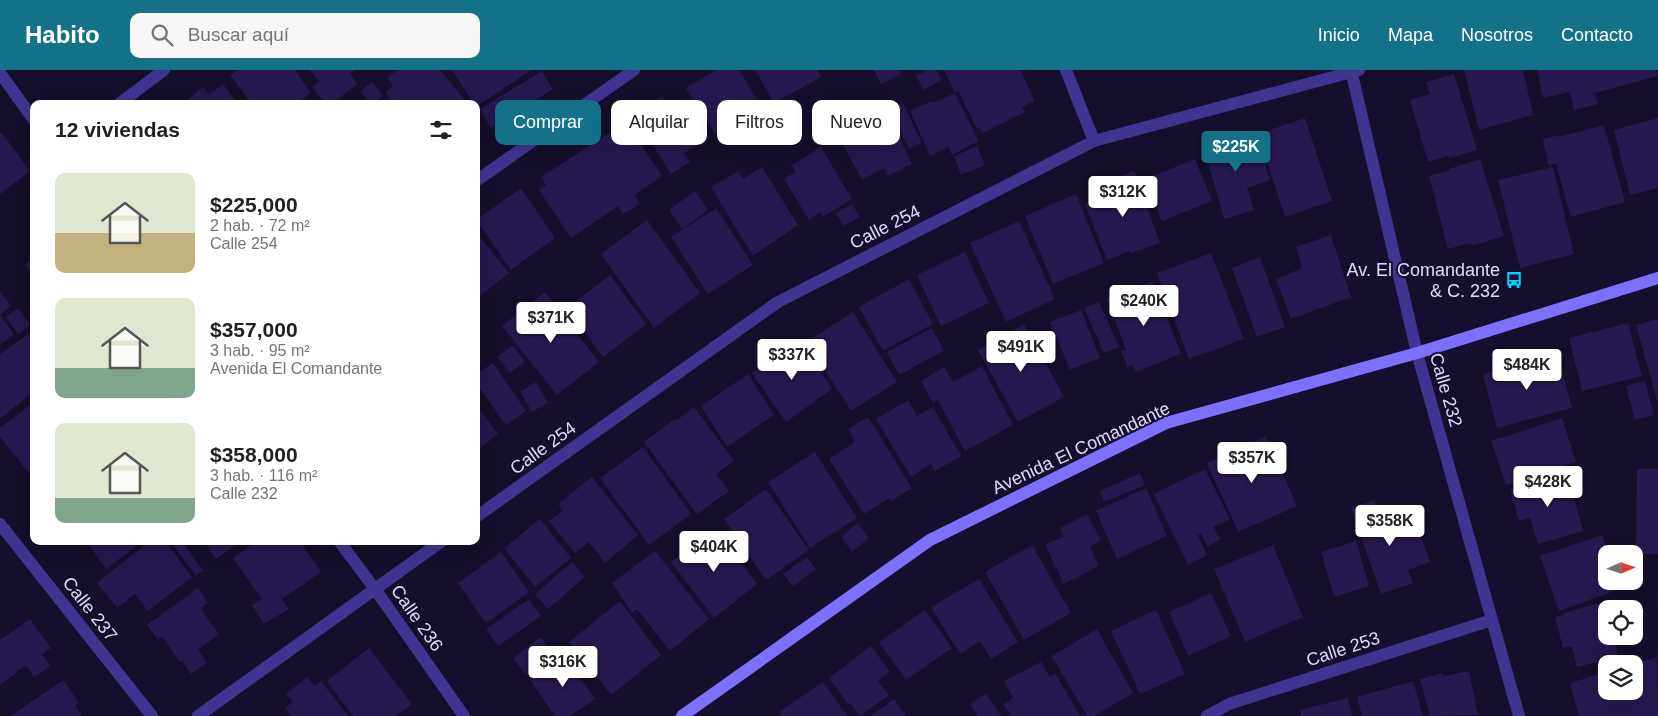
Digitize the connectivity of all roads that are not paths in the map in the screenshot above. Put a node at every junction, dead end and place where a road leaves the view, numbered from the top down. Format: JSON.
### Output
{"nodes":[{"id":1,"x":164,"y":70,"type":"edge"},
{"id":2,"x":634,"y":70,"type":"edge"},
{"id":3,"x":1066,"y":70,"type":"edge"},
{"id":4,"x":1354,"y":71,"type":"edge"},
{"id":5,"x":0,"y":73,"type":"edge"},
{"id":6,"x":124,"y":100,"type":"edge"},
{"id":7,"x":30,"y":114,"type":"edge"},
{"id":8,"x":1094,"y":141,"type":"junction"},
{"id":9,"x":480,"y":178,"type":"edge"},
{"id":10,"x":1658,"y":278,"type":"edge"},
{"id":11,"x":1417,"y":353,"type":"junction"},
{"id":12,"x":480,"y":514,"type":"edge"},
{"id":13,"x":0,"y":524,"type":"edge"},
{"id":14,"x":342,"y":545,"type":"edge"},
{"id":15,"x":436,"y":545,"type":"edge"},
{"id":16,"x":375,"y":589,"type":"junction"},
{"id":17,"x":1492,"y":620,"type":"junction"},
{"id":18,"x":1230,"y":710,"type":"edge"},
{"id":19,"x":152,"y":716,"type":"edge"},
{"id":20,"x":198,"y":716,"type":"edge"},
{"id":21,"x":464,"y":716,"type":"edge"},
{"id":22,"x":682,"y":716,"type":"edge"},
{"id":23,"x":1207,"y":716,"type":"edge"},
{"id":24,"x":1519,"y":716,"type":"edge"}],
"edges":[{"from":1,"to":6,"type":"street"},
{"from":2,"to":9,"type":"street"},
{"from":3,"to":8,"type":"street"},
{"from":4,"to":8,"type":"street","name":"Calle 254"},
{"from":4,"to":11,"type":"street","name":"Calle 232"},
{"from":5,"to":7,"type":"street"},
{"from":8,"to":12,"type":"street","name":"Calle 254"},
{"from":10,"to":11,"type":"street","name":"Avenida El Comandante"},
{"from":11,"to":17,"type":"street","name":"Calle 232"},
{"from":11,"to":22,"type":"street","name":"Avenida El Comandante"},
{"from":13,"to":19,"type":"street","name":"Calle 237"},
{"from":14,"to":16,"type":"street","name":"Calle 236"},
{"from":15,"to":16,"type":"street"},
{"from":16,"to":20,"type":"street"},
{"from":16,"to":21,"type":"street","name":"Calle 236"},
{"from":17,"to":18,"type":"street","name":"Calle 253"},
{"from":17,"to":24,"type":"street","name":"Calle 232"},
{"from":18,"to":23,"type":"street","name":"Calle 253"}]}
